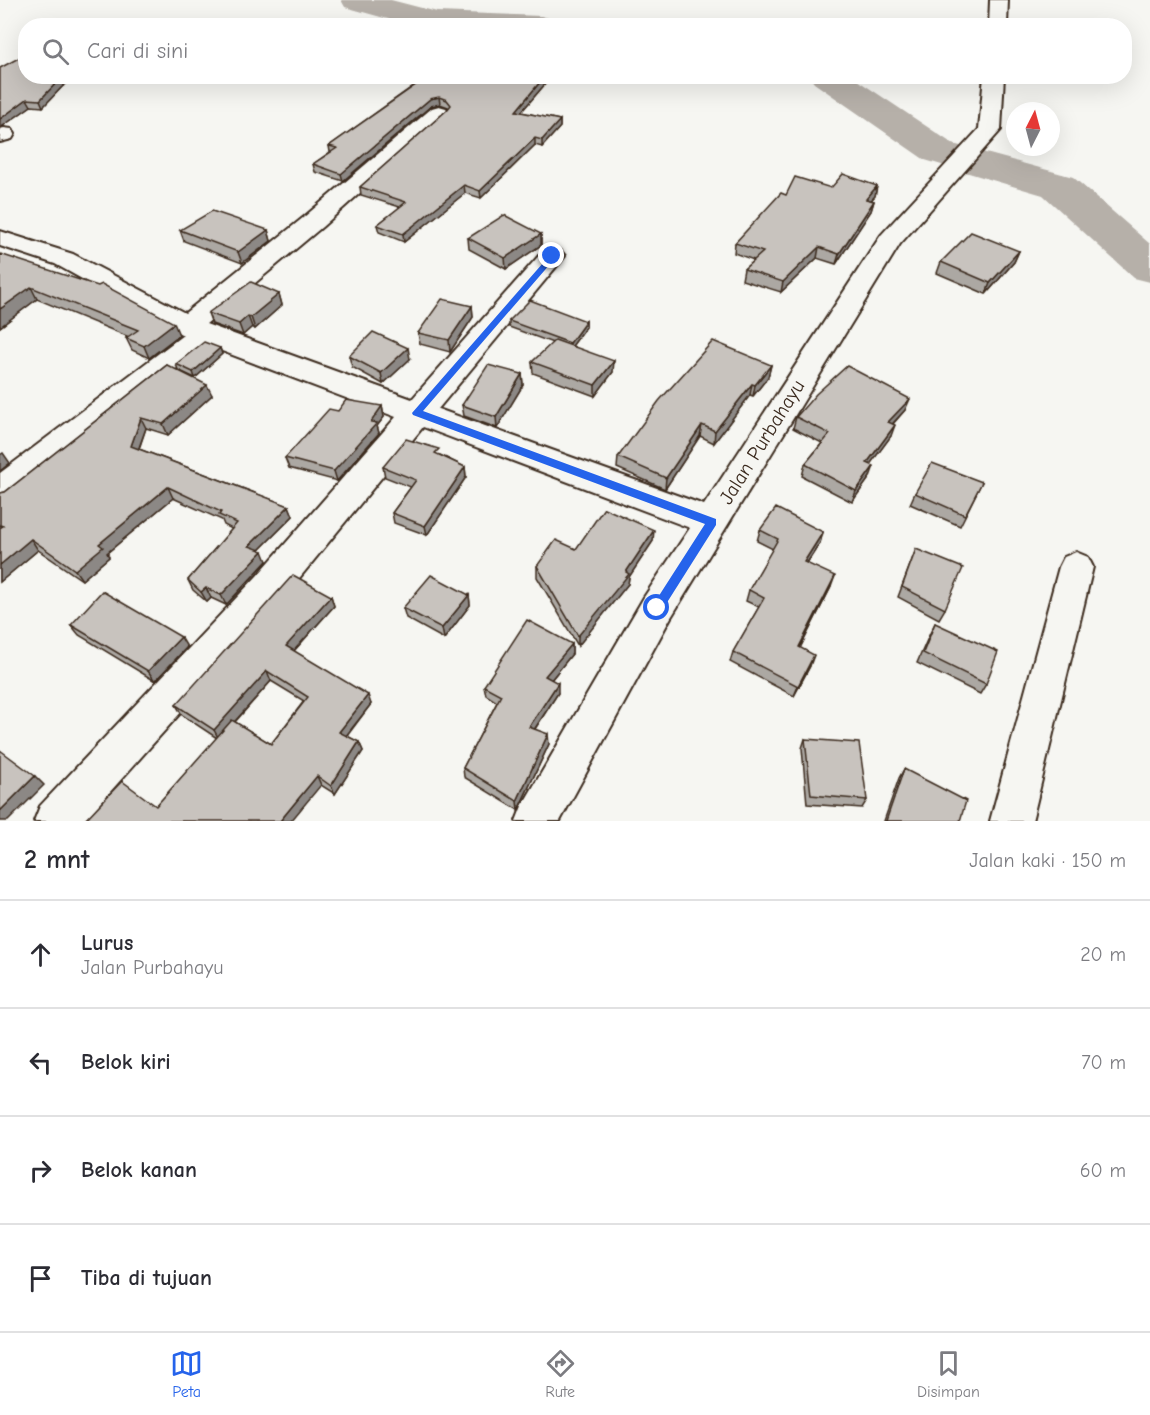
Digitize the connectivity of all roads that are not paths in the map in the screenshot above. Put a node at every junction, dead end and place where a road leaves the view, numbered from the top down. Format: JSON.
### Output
{"nodes":[{"id":1,"x":999,"y":0,"type":"edge"},
{"id":2,"x":998,"y":18,"type":"edge"},
{"id":3,"x":993,"y":84,"type":"edge"},
{"id":4,"x":439,"y":112,"type":"dead end"},
{"id":5,"x":0,"y":238,"type":"edge"},
{"id":6,"x":552,"y":256,"type":"dead end"},
{"id":7,"x":195,"y":330,"type":"junction"},
{"id":8,"x":417,"y":413,"type":"junction"},
{"id":9,"x":0,"y":491,"type":"edge"},
{"id":10,"x":712,"y":522,"type":"junction"},
{"id":11,"x":1076,"y":567,"type":"dead end"},
{"id":12,"x":55,"y":821,"type":"edge"},
{"id":13,"x":537,"y":821,"type":"edge"},
{"id":14,"x":1011,"y":821,"type":"edge"}],
"edges":[{"from":1,"to":2,"type":"street"},
{"from":3,"to":10,"type":"street","name":"Jalan Purbahayu"},
{"from":4,"to":7,"type":"street"},
{"from":5,"to":7,"type":"street"},
{"from":6,"to":8,"type":"street"},
{"from":7,"to":8,"type":"street"},
{"from":7,"to":9,"type":"street"},
{"from":8,"to":10,"type":"street"},
{"from":8,"to":12,"type":"street"},
{"from":10,"to":13,"type":"street","name":"Jalan Purbahayu"},
{"from":11,"to":14,"type":"street"}]}
